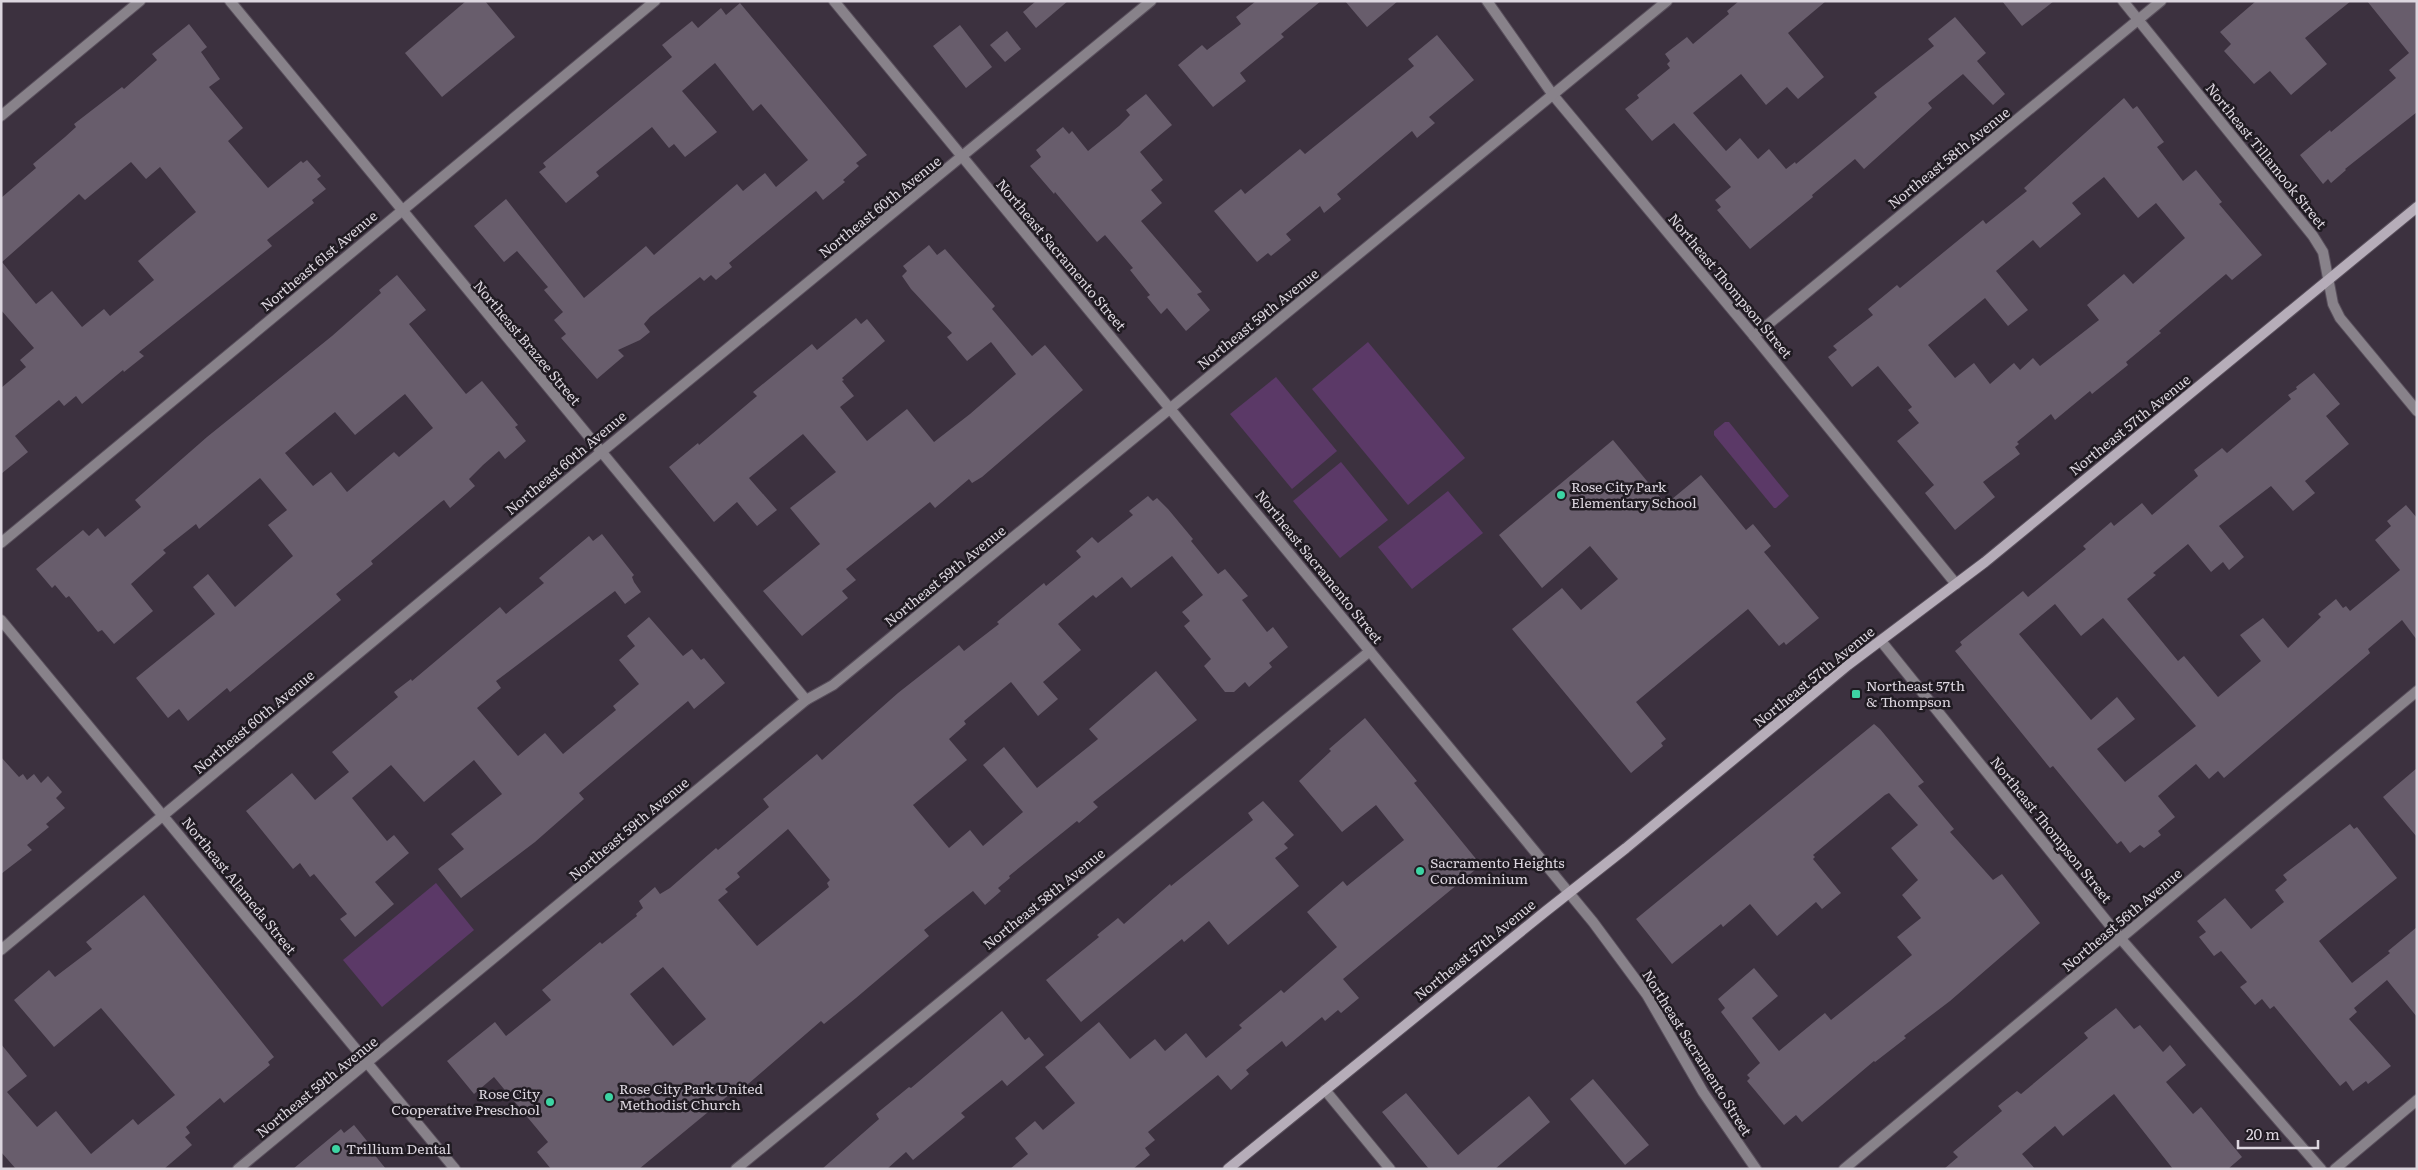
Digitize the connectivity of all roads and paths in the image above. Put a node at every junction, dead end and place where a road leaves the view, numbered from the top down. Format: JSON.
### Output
{"nodes":[{"id":1,"x":140,"y":1,"type":"edge"},
{"id":2,"x":230,"y":1,"type":"edge"},
{"id":3,"x":655,"y":1,"type":"edge"},
{"id":4,"x":834,"y":1,"type":"edge"},
{"id":5,"x":1151,"y":1,"type":"edge"},
{"id":6,"x":1487,"y":1,"type":"edge"},
{"id":7,"x":1667,"y":1,"type":"edge"},
{"id":8,"x":2123,"y":1,"type":"edge"},
{"id":9,"x":2161,"y":1,"type":"edge"},
{"id":10,"x":2138,"y":20,"type":"junction"},
{"id":11,"x":1553,"y":95,"type":"junction"},
{"id":12,"x":1,"y":116,"type":"edge"},
{"id":13,"x":962,"y":157,"type":"junction"},
{"id":14,"x":2417,"y":207,"type":"edge"},
{"id":15,"x":400,"y":211,"type":"junction"},
{"id":16,"x":2328,"y":279,"type":"junction"},
{"id":17,"x":1754,"y":336,"type":"junction"},
{"id":18,"x":1170,"y":408,"type":"junction"},
{"id":19,"x":2417,"y":411,"type":"edge"},
{"id":20,"x":600,"y":453,"type":"junction"},
{"id":21,"x":1,"y":542,"type":"edge"},
{"id":22,"x":1956,"y":584,"type":"junction"},
{"id":23,"x":1,"y":620,"type":"edge"},
{"id":24,"x":1881,"y":641,"type":"junction"},
{"id":25,"x":1370,"y":651,"type":"junction"},
{"id":26,"x":2417,"y":690,"type":"edge"},
{"id":27,"x":806,"y":700,"type":"junction"},
{"id":28,"x":163,"y":815,"type":"junction"},
{"id":29,"x":1568,"y":893,"type":"junction"},
{"id":30,"x":2121,"y":939,"type":"junction"},
{"id":31,"x":1,"y":950,"type":"edge"},
{"id":32,"x":367,"y":1063,"type":"junction"},
{"id":33,"x":1325,"y":1090,"type":"junction"},
{"id":34,"x":2417,"y":1100,"type":"edge"},
{"id":35,"x":238,"y":1169,"type":"edge"},
{"id":36,"x":455,"y":1169,"type":"edge"},
{"id":37,"x":736,"y":1169,"type":"edge"},
{"id":38,"x":1228,"y":1169,"type":"edge"},
{"id":39,"x":1390,"y":1169,"type":"edge"},
{"id":40,"x":1756,"y":1169,"type":"edge"},
{"id":41,"x":1844,"y":1169,"type":"edge"},
{"id":42,"x":2321,"y":1169,"type":"edge"},
{"id":43,"x":2335,"y":1169,"type":"edge"}],
"edges":[{"from":1,"to":12,"type":"street"},
{"from":2,"to":15,"type":"street","name":"Northeast Brazee Street"},
{"from":3,"to":15,"type":"street","name":"Northeast 61st Avenue"},
{"from":4,"to":13,"type":"street","name":"Northeast Sacramento Street"},
{"from":5,"to":13,"type":"street","name":"Northeast 60th Avenue"},
{"from":6,"to":11,"type":"street","name":"Northeast Thompson Street"},
{"from":7,"to":11,"type":"street","name":"Northeast 59th Avenue"},
{"from":8,"to":10,"type":"street","name":"Northeast Tillamook Street"},
{"from":9,"to":10,"type":"street","name":"Northeast 58th Avenue"},
{"from":10,"to":16,"type":"street","name":"Northeast Tillamook Street"},
{"from":10,"to":17,"type":"street","name":"Northeast 58th Avenue"},
{"from":11,"to":17,"type":"street","name":"Northeast Thompson Street"},
{"from":11,"to":18,"type":"street","name":"Northeast 59th Avenue"},
{"from":13,"to":18,"type":"street","name":"Northeast Sacramento Street"},
{"from":13,"to":20,"type":"street","name":"Northeast 60th Avenue"},
{"from":14,"to":16,"type":"main road","name":"Northeast 57th Avenue"},
{"from":15,"to":20,"type":"street","name":"Northeast Brazee Street"},
{"from":15,"to":21,"type":"street","name":"Northeast 61st Avenue"},
{"from":16,"to":19,"type":"street","name":"Northeast Tillamook Street"},
{"from":16,"to":22,"type":"main road","name":"Northeast 57th Avenue"},
{"from":17,"to":22,"type":"street","name":"Northeast Thompson Street"},
{"from":18,"to":25,"type":"street","name":"Northeast Sacramento Street"},
{"from":18,"to":27,"type":"street","name":"Northeast 59th Avenue"},
{"from":20,"to":27,"type":"street","name":"Northeast Brazee Street"},
{"from":20,"to":28,"type":"street","name":"Northeast 60th Avenue"},
{"from":22,"to":24,"type":"main road","name":"Northeast 57th Avenue"},
{"from":23,"to":28,"type":"street","name":"Northeast Alameda Street"},
{"from":24,"to":29,"type":"main road","name":"Northeast 57th Avenue"},
{"from":24,"to":30,"type":"street","name":"Northeast Thompson Street"},
{"from":25,"to":29,"type":"street","name":"Northeast Sacramento Street"},
{"from":25,"to":37,"type":"street","name":"Northeast 58th Avenue"},
{"from":26,"to":30,"type":"street","name":"Northeast 56th Avenue"},
{"from":27,"to":32,"type":"street","name":"Northeast 59th Avenue"},
{"from":28,"to":31,"type":"street","name":"Northeast 60th Avenue"},
{"from":28,"to":32,"type":"street","name":"Northeast Alameda Street"},
{"from":29,"to":33,"type":"main road","name":"Northeast 57th Avenue"},
{"from":29,"to":40,"type":"street","name":"Northeast Sacramento Street"},
{"from":30,"to":41,"type":"street","name":"Northeast 56th Avenue"},
{"from":30,"to":42,"type":"street","name":"Northeast Thompson Street"},
{"from":32,"to":35,"type":"street","name":"Northeast 59th Avenue"},
{"from":32,"to":36,"type":"street","name":"Northeast Alameda Street"},
{"from":33,"to":38,"type":"main road","name":"Northeast 57th Avenue"},
{"from":33,"to":39,"type":"street"},
{"from":34,"to":43,"type":"street"}]}
